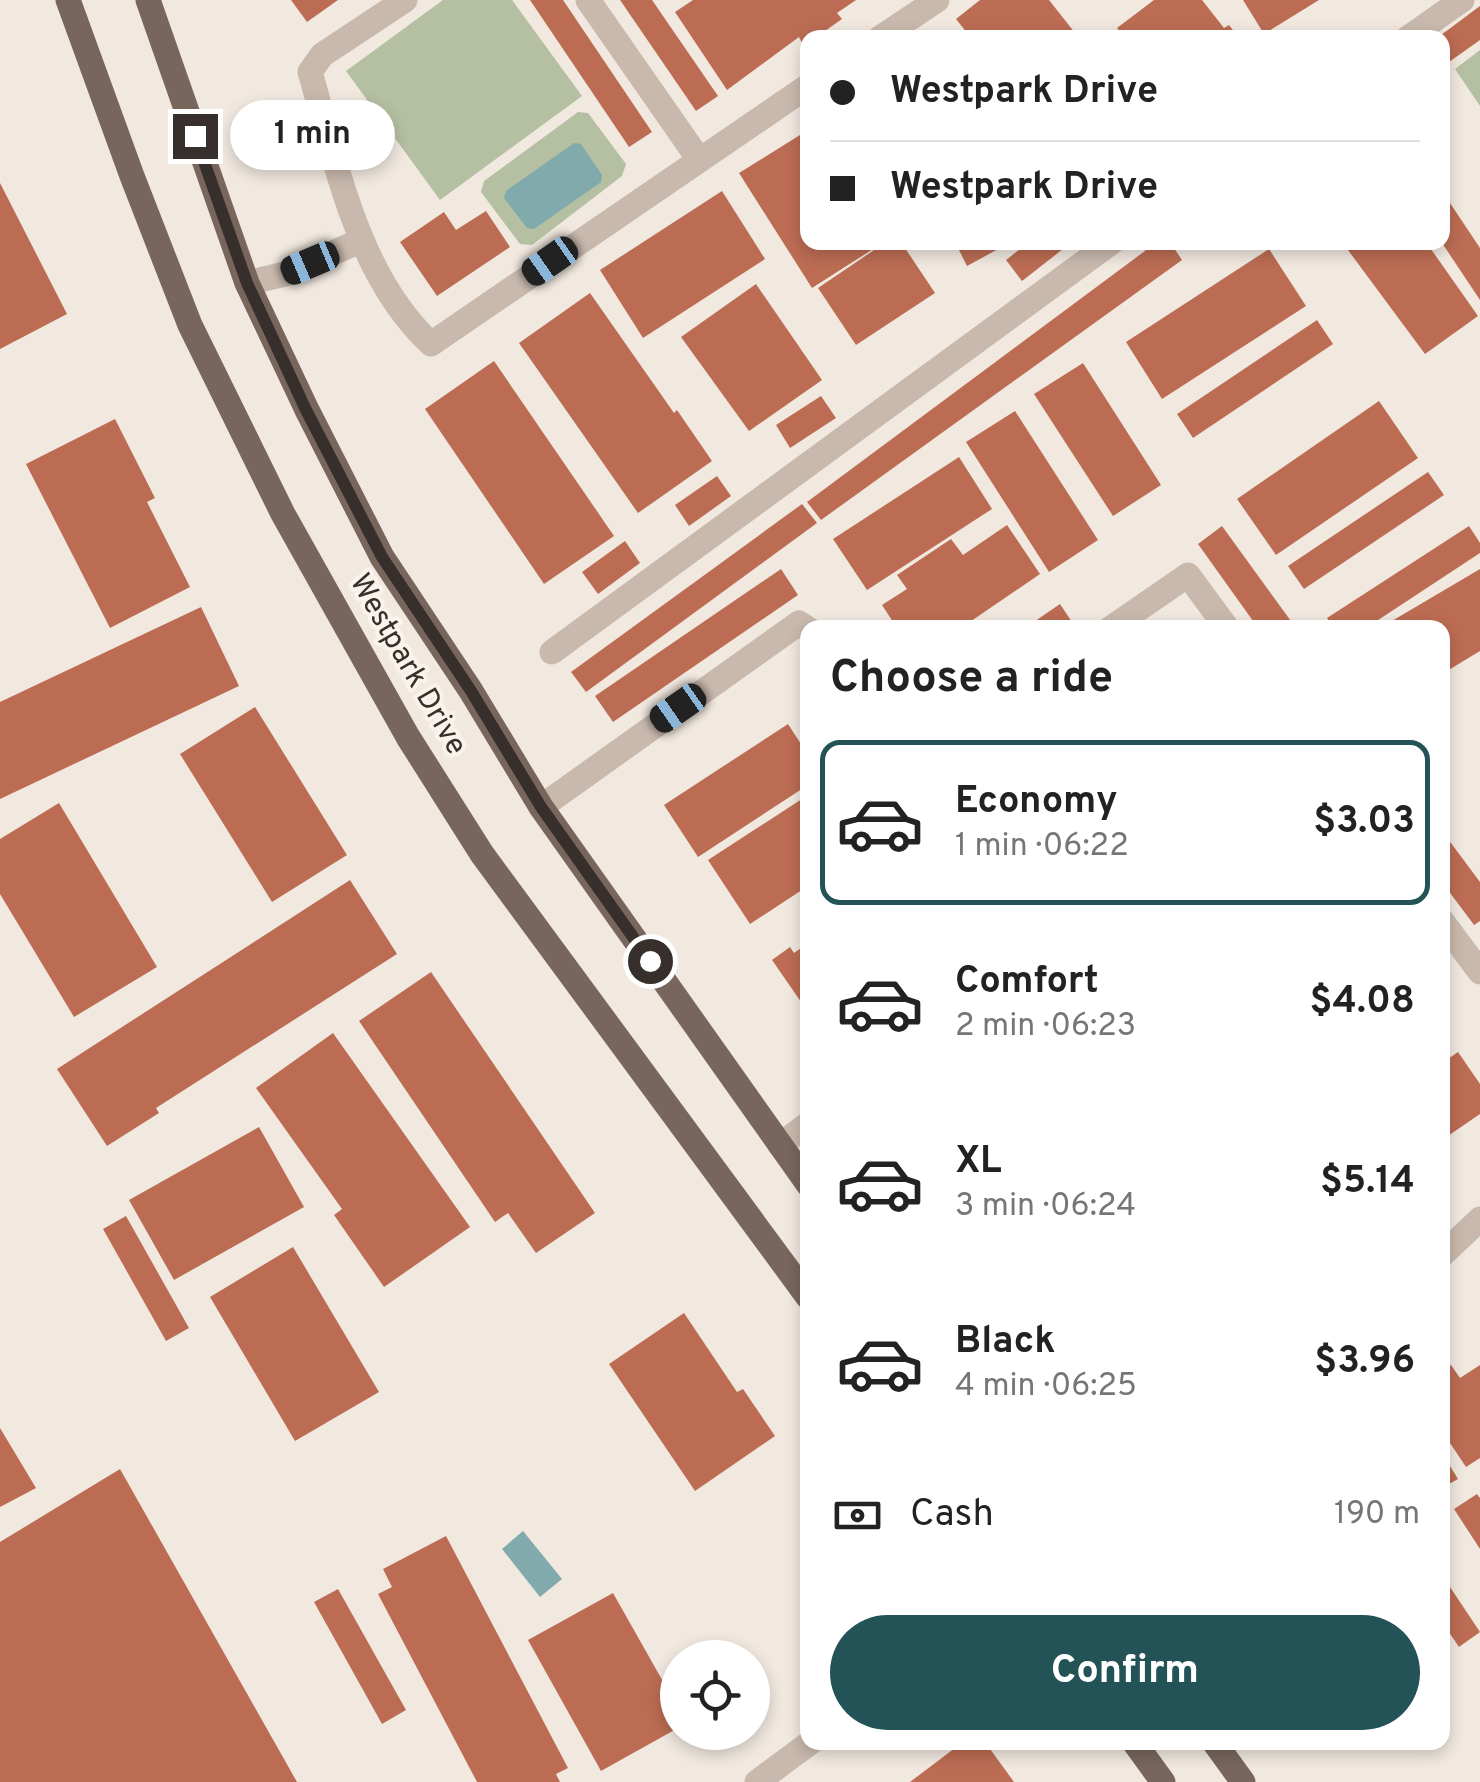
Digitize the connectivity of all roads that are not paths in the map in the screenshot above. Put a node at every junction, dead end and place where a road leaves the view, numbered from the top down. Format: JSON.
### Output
{"nodes":[{"id":1,"x":68,"y":0,"type":"edge"},
{"id":2,"x":148,"y":0,"type":"edge"},
{"id":3,"x":404,"y":0,"type":"edge"},
{"id":4,"x":588,"y":0,"type":"edge"},
{"id":5,"x":937,"y":0,"type":"edge"},
{"id":6,"x":1462,"y":0,"type":"edge"},
{"id":7,"x":892,"y":30,"type":"edge"},
{"id":8,"x":1419,"y":30,"type":"edge"},
{"id":9,"x":800,"y":91,"type":"edge"},
{"id":10,"x":698,"y":158,"type":"junction"},
{"id":11,"x":360,"y":241,"type":"junction"},
{"id":12,"x":1101,"y":250,"type":"edge"},
{"id":13,"x":247,"y":283,"type":"junction"},
{"id":14,"x":1123,"y":620,"type":"edge"},
{"id":15,"x":1221,"y":620,"type":"edge"},
{"id":16,"x":800,"y":625,"type":"edge"},
{"id":17,"x":552,"y":652,"type":"dead end"},
{"id":18,"x":541,"y":807,"type":"junction"},
{"id":19,"x":1450,"y":932,"type":"edge"},
{"id":20,"x":1480,"y":972,"type":"edge"},
{"id":21,"x":800,"y":1130,"type":"edge"},
{"id":22,"x":780,"y":1146,"type":"junction"},
{"id":23,"x":800,"y":1173,"type":"edge"},
{"id":24,"x":1480,"y":1218,"type":"edge"},
{"id":25,"x":1450,"y":1247,"type":"edge"},
{"id":26,"x":800,"y":1286,"type":"edge"},
{"id":27,"x":800,"y":1750,"type":"edge"},
{"id":28,"x":1140,"y":1750,"type":"edge"},
{"id":29,"x":1220,"y":1750,"type":"edge"},
{"id":30,"x":758,"y":1782,"type":"edge"},
{"id":31,"x":1163,"y":1782,"type":"edge"},
{"id":32,"x":1243,"y":1782,"type":"edge"}],
"edges":[{"from":1,"to":26,"type":"main road","name":"Westpark Drive"},
{"from":2,"to":13,"type":"main road","name":"Westpark Drive"},
{"from":3,"to":11,"type":"street"},
{"from":4,"to":10,"type":"street"},
{"from":5,"to":7,"type":"street"},
{"from":6,"to":8,"type":"street"},
{"from":9,"to":10,"type":"street"},
{"from":10,"to":11,"type":"street"},
{"from":11,"to":13,"type":"street"},
{"from":12,"to":17,"type":"street"},
{"from":13,"to":18,"type":"main road","name":"Westpark Drive"},
{"from":14,"to":15,"type":"street"},
{"from":16,"to":18,"type":"street"},
{"from":18,"to":22,"type":"main road","name":"Westpark Drive"},
{"from":19,"to":20,"type":"street"},
{"from":21,"to":22,"type":"street"},
{"from":22,"to":23,"type":"main road","name":"Westpark Drive"},
{"from":24,"to":25,"type":"street"},
{"from":27,"to":30,"type":"street"},
{"from":28,"to":31,"type":"main road"},
{"from":29,"to":32,"type":"main road"}]}
